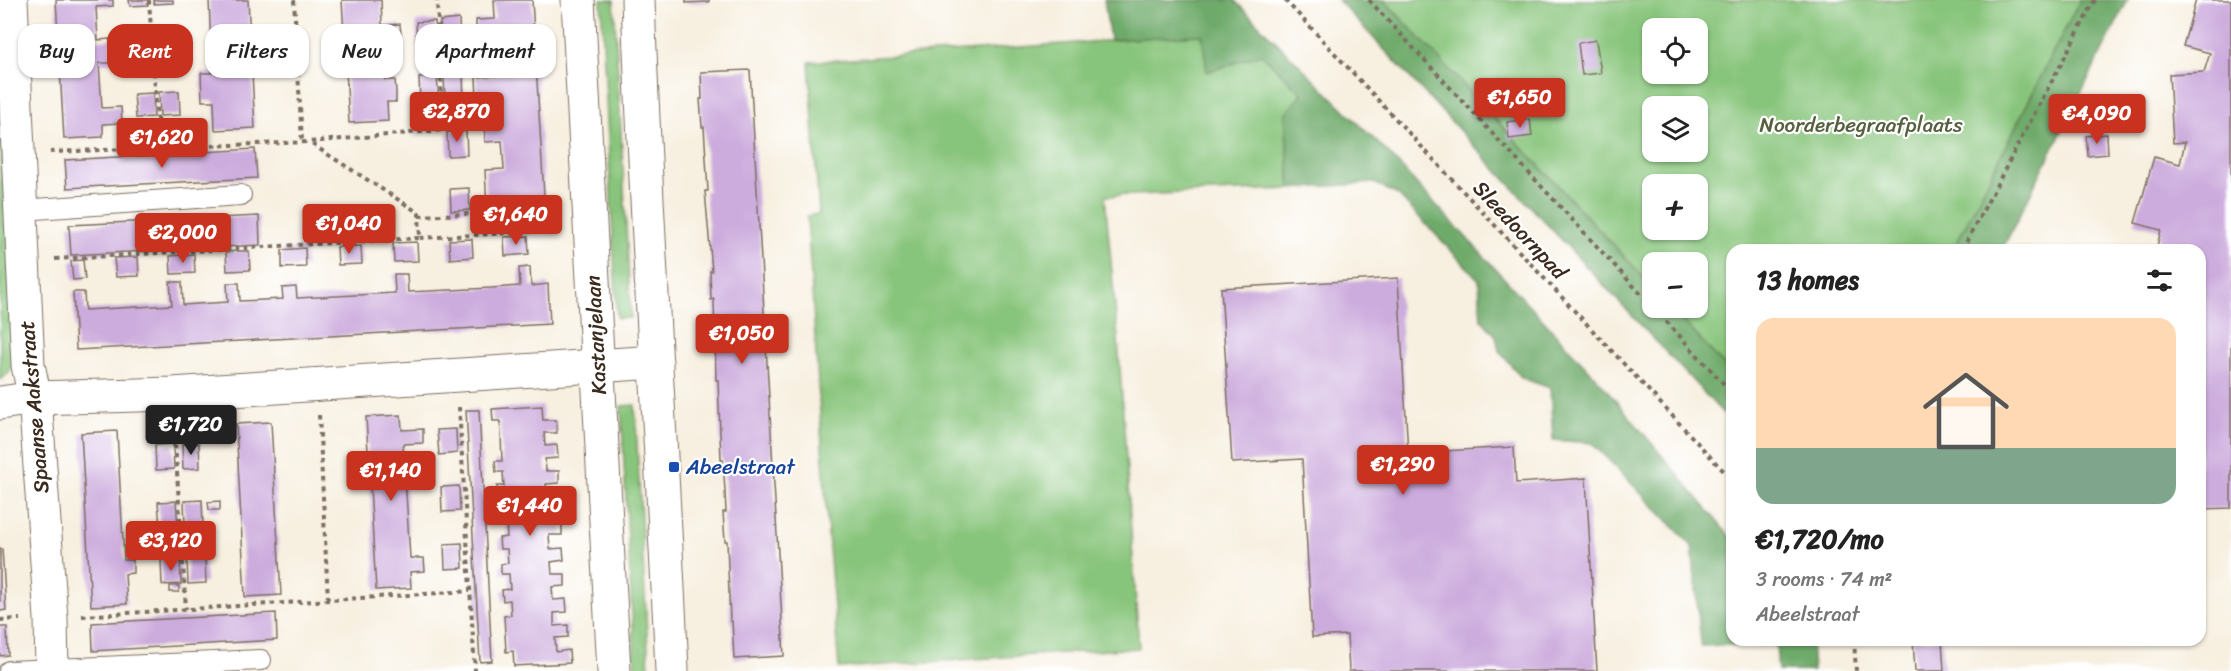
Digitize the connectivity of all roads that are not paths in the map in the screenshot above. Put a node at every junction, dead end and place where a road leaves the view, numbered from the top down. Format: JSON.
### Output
{"nodes":[{"id":1,"x":11,"y":0,"type":"edge"},
{"id":2,"x":578,"y":0,"type":"edge"},
{"id":3,"x":638,"y":0,"type":"edge"},
{"id":4,"x":7,"y":94,"type":"edge"},
{"id":5,"x":241,"y":195,"type":"dead end"},
{"id":6,"x":21,"y":210,"type":"junction"},
{"id":7,"x":656,"y":362,"type":"junction"},
{"id":8,"x":598,"y":365,"type":"junction"},
{"id":9,"x":35,"y":398,"type":"junction"},
{"id":10,"x":0,"y":403,"type":"edge"},
{"id":11,"x":261,"y":660,"type":"dead end"},
{"id":12,"x":52,"y":670,"type":"edge"},
{"id":13,"x":9,"y":671,"type":"edge"},
{"id":14,"x":614,"y":671,"type":"edge"},
{"id":15,"x":672,"y":671,"type":"edge"}],
"edges":[{"from":1,"to":4,"type":"street","name":"Spaanse Aakstraat"},
{"from":2,"to":8,"type":"street","name":"Kastanjelaan"},
{"from":3,"to":7,"type":"street"},
{"from":4,"to":6,"type":"street","name":"Spaanse Aakstraat"},
{"from":5,"to":6,"type":"lane"},
{"from":6,"to":9,"type":"street","name":"Spaanse Aakstraat"},
{"from":7,"to":8,"type":"street"},
{"from":7,"to":15,"type":"street"},
{"from":8,"to":9,"type":"street"},
{"from":8,"to":14,"type":"street","name":"Kastanjelaan"},
{"from":9,"to":10,"type":"street"},
{"from":9,"to":12,"type":"street","name":"Spaanse Aakstraat"},
{"from":11,"to":12,"type":"lane"},
{"from":12,"to":13,"type":"lane"}]}
